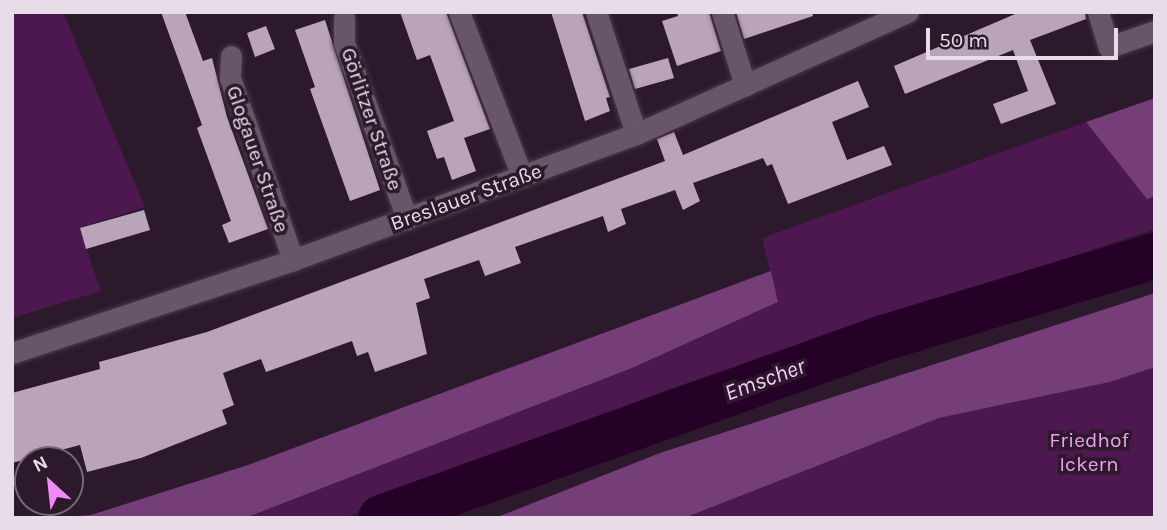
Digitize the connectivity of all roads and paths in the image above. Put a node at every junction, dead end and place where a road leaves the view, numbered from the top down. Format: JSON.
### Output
{"nodes":[{"id":1,"x":459,"y":12,"type":"edge"},
{"id":2,"x":596,"y":12,"type":"edge"},
{"id":3,"x":722,"y":12,"type":"edge"},
{"id":4,"x":850,"y":12,"type":"edge"},
{"id":5,"x":908,"y":12,"type":"edge"},
{"id":6,"x":1098,"y":12,"type":"edge"},
{"id":7,"x":344,"y":18,"type":"dead end"},
{"id":8,"x":1155,"y":31,"type":"edge"},
{"id":9,"x":857,"y":33,"type":"junction"},
{"id":10,"x":231,"y":56,"type":"dead end"},
{"id":11,"x":745,"y":86,"type":"junction"},
{"id":12,"x":636,"y":134,"type":"junction"},
{"id":13,"x":523,"y":176,"type":"junction"},
{"id":14,"x":407,"y":219,"type":"junction"},
{"id":15,"x":293,"y":260,"type":"junction"},
{"id":16,"x":12,"y":353,"type":"edge"}],
"edges":[{"from":1,"to":13,"type":"street"},
{"from":2,"to":12,"type":"street"},
{"from":3,"to":11,"type":"street"},
{"from":4,"to":9,"type":"street"},
{"from":5,"to":9,"type":"street","name":"Breslauer Straße"},
{"from":6,"to":8,"type":"street"},
{"from":7,"to":14,"type":"street","name":"Görlitzer Straße"},
{"from":9,"to":11,"type":"street","name":"Breslauer Straße"},
{"from":10,"to":15,"type":"street","name":"Glogauer Straße"},
{"from":11,"to":12,"type":"street","name":"Breslauer Straße"},
{"from":12,"to":13,"type":"street","name":"Breslauer Straße"},
{"from":13,"to":14,"type":"street","name":"Breslauer Straße"},
{"from":14,"to":15,"type":"street","name":"Breslauer Straße"},
{"from":15,"to":16,"type":"street","name":"Breslauer Straße"}]}
